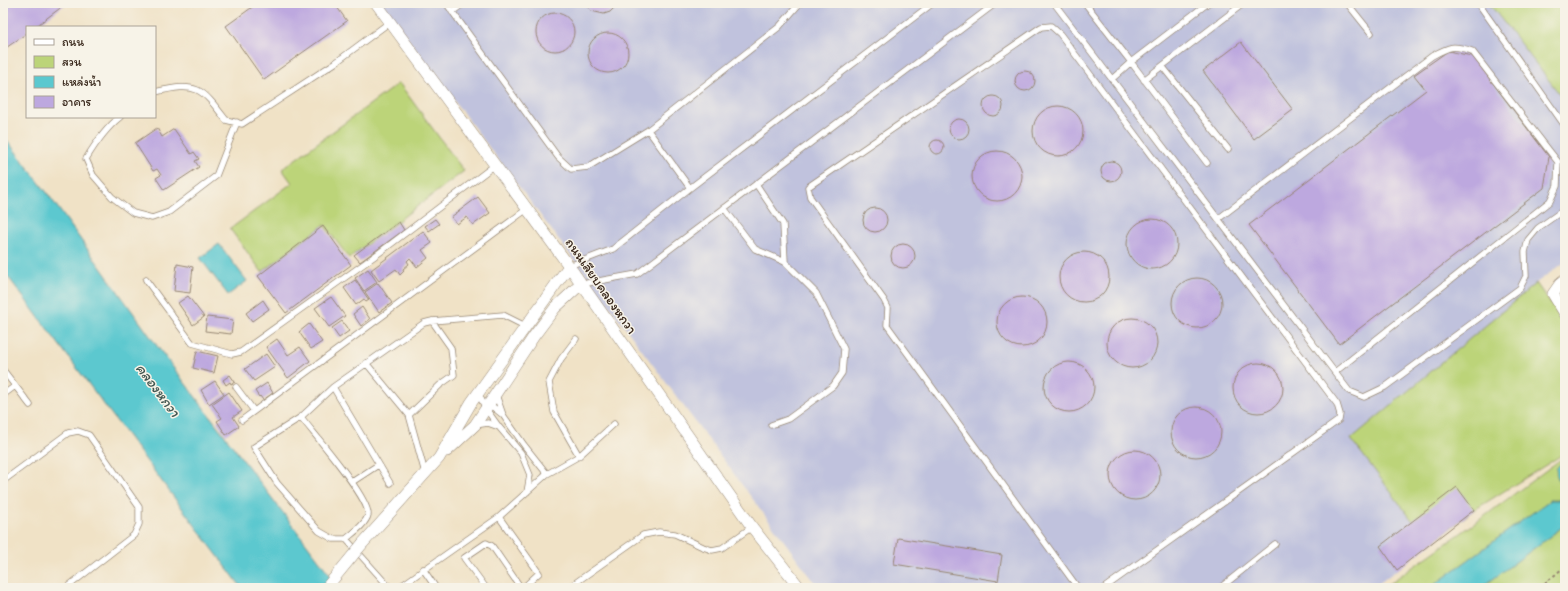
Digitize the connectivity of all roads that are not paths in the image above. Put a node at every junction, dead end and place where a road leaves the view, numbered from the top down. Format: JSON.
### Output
{"nodes":[{"id":1,"x":376,"y":3,"type":"edge"},
{"id":2,"x":446,"y":3,"type":"edge"},
{"id":3,"x":464,"y":3,"type":"edge"},
{"id":4,"x":800,"y":3,"type":"edge"},
{"id":5,"x":933,"y":3,"type":"edge"},
{"id":6,"x":996,"y":3,"type":"edge"},
{"id":7,"x":1054,"y":3,"type":"edge"},
{"id":8,"x":1085,"y":3,"type":"edge"},
{"id":9,"x":1208,"y":3,"type":"edge"},
{"id":10,"x":1244,"y":3,"type":"edge"},
{"id":11,"x":1348,"y":3,"type":"edge"},
{"id":12,"x":1478,"y":3,"type":"edge"},
{"id":13,"x":452,"y":12,"type":"junction"},
{"id":14,"x":390,"y":22,"type":"junction"},
{"id":15,"x":1371,"y":33,"type":"dead end"},
{"id":16,"x":1131,"y":62,"type":"junction"},
{"id":17,"x":1162,"y":66,"type":"junction"},
{"id":18,"x":1112,"y":79,"type":"junction"},
{"id":19,"x":1144,"y":80,"type":"junction"},
{"id":20,"x":156,"y":92,"type":"edge"},
{"id":21,"x":119,"y":118,"type":"edge"},
{"id":22,"x":237,"y":122,"type":"junction"},
{"id":23,"x":1565,"y":126,"type":"edge"},
{"id":24,"x":648,"y":130,"type":"junction"},
{"id":25,"x":1228,"y":149,"type":"dead end"},
{"id":26,"x":1207,"y":163,"type":"dead end"},
{"id":27,"x":495,"y":165,"type":"junction"},
{"id":28,"x":756,"y":184,"type":"junction"},
{"id":29,"x":690,"y":188,"type":"junction"},
{"id":30,"x":724,"y":208,"type":"junction"},
{"id":31,"x":527,"y":209,"type":"junction"},
{"id":32,"x":1565,"y":209,"type":"edge"},
{"id":33,"x":1218,"y":219,"type":"junction"},
{"id":34,"x":785,"y":262,"type":"junction"},
{"id":35,"x":569,"y":266,"type":"junction"},
{"id":36,"x":146,"y":280,"type":"dead end"},
{"id":37,"x":1565,"y":280,"type":"edge"},
{"id":38,"x":581,"y":284,"type":"junction"},
{"id":39,"x":1565,"y":314,"type":"edge"},
{"id":40,"x":432,"y":321,"type":"junction"},
{"id":41,"x":525,"y":325,"type":"junction"},
{"id":42,"x":534,"y":336,"type":"junction"},
{"id":43,"x":576,"y":339,"type":"dead end"},
{"id":44,"x":366,"y":363,"type":"junction"},
{"id":45,"x":3,"y":370,"type":"edge"},
{"id":46,"x":1335,"y":372,"type":"junction"},
{"id":47,"x":14,"y":386,"type":"junction"},
{"id":48,"x":236,"y":387,"type":"dead end"},
{"id":49,"x":333,"y":387,"type":"junction"},
{"id":50,"x":478,"y":393,"type":"junction"},
{"id":51,"x":3,"y":395,"type":"edge"},
{"id":52,"x":490,"y":403,"type":"junction"},
{"id":53,"x":30,"y":405,"type":"dead end"},
{"id":54,"x":254,"y":411,"type":"junction"},
{"id":55,"x":409,"y":415,"type":"junction"},
{"id":56,"x":503,"y":415,"type":"junction"},
{"id":57,"x":301,"y":417,"type":"junction"},
{"id":58,"x":242,"y":420,"type":"dead end"},
{"id":59,"x":476,"y":424,"type":"junction"},
{"id":60,"x":614,"y":424,"type":"dead end"},
{"id":61,"x":771,"y":425,"type":"dead end"},
{"id":62,"x":499,"y":427,"type":"junction"},
{"id":63,"x":579,"y":456,"type":"junction"},
{"id":64,"x":439,"y":458,"type":"junction"},
{"id":65,"x":378,"y":466,"type":"junction"},
{"id":66,"x":426,"y":474,"type":"junction"},
{"id":67,"x":547,"y":474,"type":"junction"},
{"id":68,"x":3,"y":481,"type":"edge"},
{"id":69,"x":352,"y":482,"type":"junction"},
{"id":70,"x":390,"y":484,"type":"dead end"},
{"id":71,"x":527,"y":492,"type":"junction"},
{"id":72,"x":498,"y":517,"type":"junction"},
{"id":73,"x":752,"y":527,"type":"junction"},
{"id":74,"x":346,"y":539,"type":"junction"},
{"id":75,"x":1275,"y":544,"type":"dead end"},
{"id":76,"x":423,"y":570,"type":"junction"},
{"id":77,"x":66,"y":588,"type":"edge"},
{"id":78,"x":326,"y":588,"type":"edge"},
{"id":79,"x":390,"y":588,"type":"edge"},
{"id":80,"x":398,"y":588,"type":"edge"},
{"id":81,"x":436,"y":588,"type":"edge"},
{"id":82,"x":486,"y":588,"type":"edge"},
{"id":83,"x":522,"y":588,"type":"edge"},
{"id":84,"x":568,"y":588,"type":"edge"},
{"id":85,"x":800,"y":588,"type":"edge"},
{"id":86,"x":1078,"y":588,"type":"edge"},
{"id":87,"x":1104,"y":588,"type":"edge"},
{"id":88,"x":1220,"y":588,"type":"edge"}],
"edges":[{"from":1,"to":14,"type":"street","name":"ถนนเลียบคลองหกวา"},
{"from":2,"to":13,"type":"lane"},
{"from":3,"to":13,"type":"lane"},
{"from":4,"to":24,"type":"lane"},
{"from":5,"to":29,"type":"lane"},
{"from":6,"to":28,"type":"lane"},
{"from":7,"to":18,"type":"lane"},
{"from":8,"to":16,"type":"lane"},
{"from":9,"to":16,"type":"lane"},
{"from":10,"to":17,"type":"lane"},
{"from":11,"to":15,"type":"lane"},
{"from":12,"to":23,"type":"lane"},
{"from":13,"to":24,"type":"lane"},
{"from":14,"to":22,"type":"lane"},
{"from":14,"to":27,"type":"street","name":"ถนนเลียบคลองหกวา"},
{"from":16,"to":18,"type":"lane"},
{"from":16,"to":19,"type":"lane"},
{"from":17,"to":19,"type":"lane"},
{"from":17,"to":25,"type":"lane"},
{"from":18,"to":33,"type":"lane"},
{"from":19,"to":26,"type":"lane"},
{"from":20,"to":22,"type":"lane"},
{"from":21,"to":22,"type":"lane"},
{"from":24,"to":29,"type":"lane"},
{"from":27,"to":31,"type":"street","name":"ถนนเลียบคลองหกวา"},
{"from":27,"to":36,"type":"lane"},
{"from":28,"to":30,"type":"lane"},
{"from":28,"to":34,"type":"lane"},
{"from":29,"to":35,"type":"lane"},
{"from":30,"to":34,"type":"lane"},
{"from":30,"to":38,"type":"lane"},
{"from":31,"to":35,"type":"street","name":"ถนนเลียบคลองหกวา"},
{"from":31,"to":54,"type":"lane"},
{"from":32,"to":46,"type":"lane"},
{"from":33,"to":46,"type":"lane"},
{"from":33,"to":46,"type":"lane"},
{"from":34,"to":61,"type":"lane"},
{"from":35,"to":38,"type":"street","name":"ถนนเลียบคลองหกวา"},
{"from":35,"to":41,"type":"street"},
{"from":37,"to":39,"type":"street"},
{"from":38,"to":42,"type":"street"},
{"from":38,"to":73,"type":"street","name":"ถนนเลียบคลองหกวา"},
{"from":40,"to":41,"type":"lane"},
{"from":40,"to":44,"type":"lane"},
{"from":40,"to":55,"type":"lane"},
{"from":41,"to":42,"type":"lane"},
{"from":41,"to":50,"type":"street"},
{"from":42,"to":52,"type":"street"},
{"from":43,"to":63,"type":"lane"},
{"from":44,"to":49,"type":"lane"},
{"from":44,"to":55,"type":"lane"},
{"from":45,"to":47,"type":"lane"},
{"from":47,"to":51,"type":"lane"},
{"from":47,"to":53,"type":"lane"},
{"from":48,"to":54,"type":"lane"},
{"from":49,"to":57,"type":"lane"},
{"from":49,"to":65,"type":"lane"},
{"from":50,"to":52,"type":"lane"},
{"from":50,"to":64,"type":"street"},
{"from":52,"to":56,"type":"lane"},
{"from":52,"to":56,"type":"lane"},
{"from":52,"to":59,"type":"street"},
{"from":52,"to":62,"type":"lane"},
{"from":54,"to":58,"type":"lane"},
{"from":55,"to":66,"type":"lane"},
{"from":56,"to":67,"type":"lane"},
{"from":57,"to":69,"type":"lane"},
{"from":57,"to":74,"type":"lane"},
{"from":59,"to":62,"type":"lane"},
{"from":59,"to":64,"type":"street"},
{"from":60,"to":63,"type":"lane"},
{"from":62,"to":71,"type":"lane"},
{"from":63,"to":67,"type":"lane"},
{"from":64,"to":66,"type":"street"},
{"from":65,"to":69,"type":"lane"},
{"from":65,"to":70,"type":"lane"},
{"from":66,"to":78,"type":"street","bridge":true},
{"from":67,"to":71,"type":"lane"},
{"from":68,"to":77,"type":"lane"},
{"from":69,"to":74,"type":"lane"},
{"from":71,"to":72,"type":"lane"},
{"from":72,"to":76,"type":"lane"},
{"from":72,"to":83,"type":"lane"},
{"from":73,"to":84,"type":"lane"},
{"from":73,"to":85,"type":"street","name":"ถนนเลียบคลองหกวา"},
{"from":74,"to":79,"type":"lane"},
{"from":75,"to":88,"type":"lane"},
{"from":76,"to":80,"type":"lane"},
{"from":76,"to":81,"type":"lane"},
{"from":82,"to":83,"type":"lane"},
{"from":86,"to":87,"type":"lane"}]}
